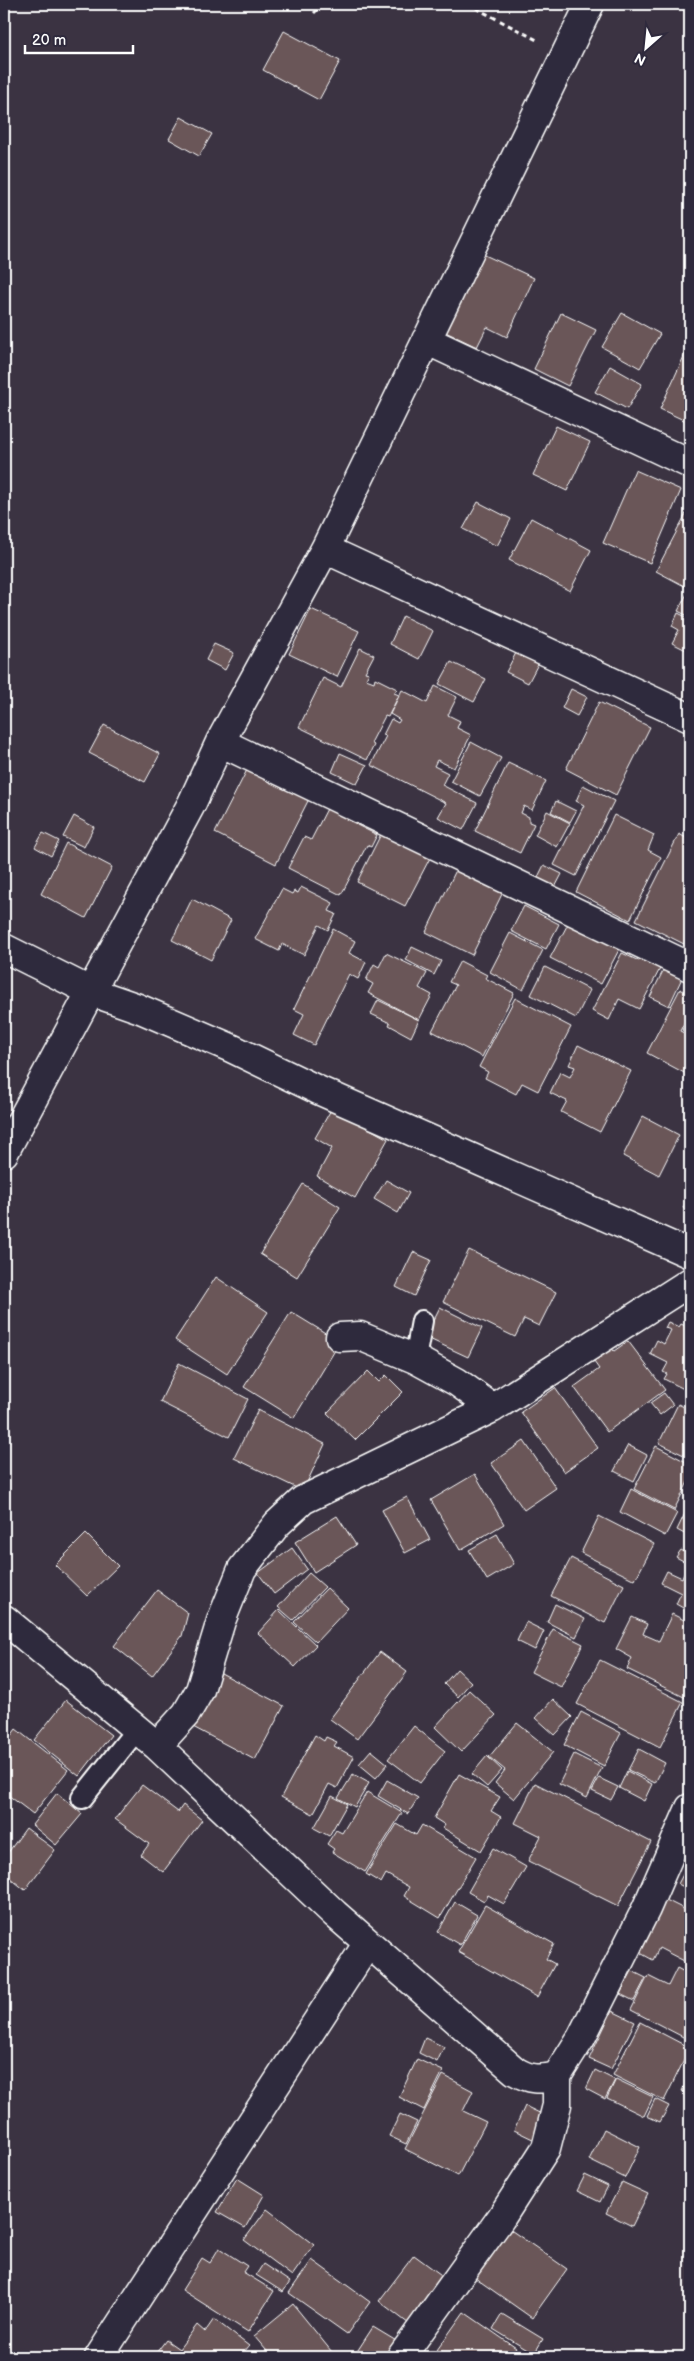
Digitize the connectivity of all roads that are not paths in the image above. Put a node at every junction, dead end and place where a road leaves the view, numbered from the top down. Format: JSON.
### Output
{"nodes":[{"id":1,"x":590,"y":4,"type":"edge"},
{"id":2,"x":426,"y":340,"type":"junction"},
{"id":3,"x":690,"y":464,"type":"edge"},
{"id":4,"x":325,"y":549,"type":"junction"},
{"id":5,"x":690,"y":718,"type":"edge"},
{"id":6,"x":220,"y":742,"type":"junction"},
{"id":7,"x":4,"y":948,"type":"edge"},
{"id":8,"x":690,"y":967,"type":"edge"},
{"id":9,"x":92,"y":992,"type":"junction"},
{"id":10,"x":4,"y":1153,"type":"edge"},
{"id":11,"x":690,"y":1254,"type":"edge"},
{"id":12,"x":690,"y":1282,"type":"edge"},
{"id":13,"x":422,"y":1321,"type":"dead end"},
{"id":14,"x":340,"y":1337,"type":"dead end"},
{"id":15,"x":414,"y":1359,"type":"junction"},
{"id":16,"x":493,"y":1408,"type":"junction"},
{"id":17,"x":4,"y":1619,"type":"edge"},
{"id":18,"x":147,"y":1738,"type":"junction"},
{"id":19,"x":82,"y":1798,"type":"dead end"},
{"id":20,"x":690,"y":1808,"type":"edge"},
{"id":21,"x":368,"y":1943,"type":"junction"},
{"id":22,"x":557,"y":2076,"type":"junction"},
{"id":23,"x":99,"y":2357,"type":"edge"},
{"id":24,"x":401,"y":2357,"type":"edge"}],
"edges":[{"from":1,"to":2,"type":"street"},
{"from":2,"to":3,"type":"street"},
{"from":2,"to":4,"type":"street"},
{"from":4,"to":5,"type":"street"},
{"from":4,"to":6,"type":"street"},
{"from":6,"to":8,"type":"street"},
{"from":6,"to":9,"type":"street"},
{"from":7,"to":9,"type":"street"},
{"from":9,"to":10,"type":"street"},
{"from":9,"to":11,"type":"street"},
{"from":12,"to":16,"type":"street"},
{"from":13,"to":15,"type":"lane"},
{"from":14,"to":15,"type":"street"},
{"from":15,"to":16,"type":"street"},
{"from":16,"to":18,"type":"street"},
{"from":17,"to":18,"type":"street"},
{"from":18,"to":19,"type":"lane"},
{"from":18,"to":21,"type":"street"},
{"from":20,"to":22,"type":"street"},
{"from":21,"to":22,"type":"street"},
{"from":21,"to":23,"type":"street"},
{"from":22,"to":24,"type":"street"}]}
